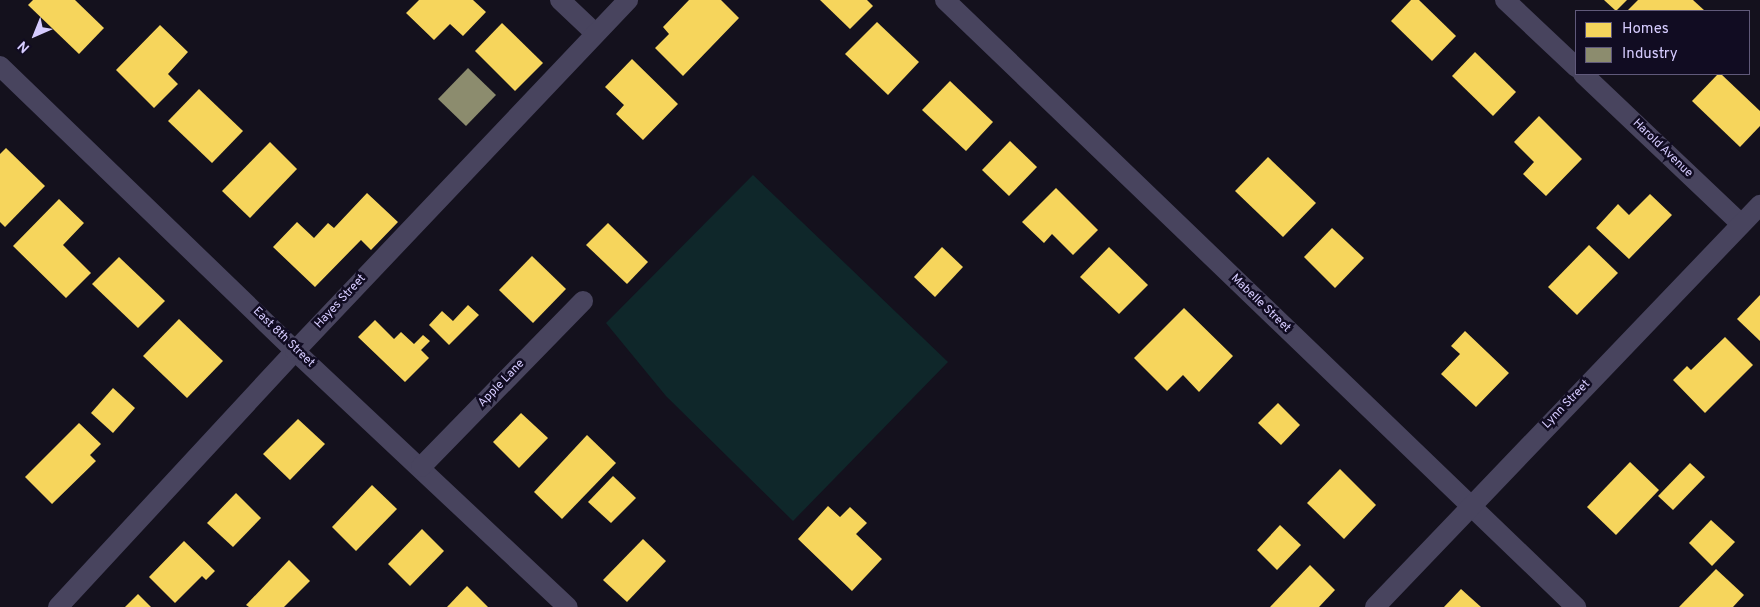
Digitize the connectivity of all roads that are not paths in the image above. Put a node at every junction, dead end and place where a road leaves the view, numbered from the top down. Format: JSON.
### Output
{"nodes":[{"id":1,"x":560,"y":0,"type":"edge"},
{"id":2,"x":628,"y":0,"type":"edge"},
{"id":3,"x":944,"y":0,"type":"edge"},
{"id":4,"x":1505,"y":0,"type":"edge"},
{"id":5,"x":595,"y":34,"type":"junction"},
{"id":6,"x":0,"y":66,"type":"edge"},
{"id":7,"x":1575,"y":67,"type":"edge"},
{"id":8,"x":1584,"y":75,"type":"edge"},
{"id":9,"x":1760,"y":205,"type":"edge"},
{"id":10,"x":1741,"y":224,"type":"junction"},
{"id":11,"x":583,"y":301,"type":"dead end"},
{"id":12,"x":295,"y":350,"type":"junction"},
{"id":13,"x":421,"y":467,"type":"junction"},
{"id":14,"x":1470,"y":506,"type":"junction"},
{"id":15,"x":58,"y":607,"type":"edge"},
{"id":16,"x":568,"y":607,"type":"edge"},
{"id":17,"x":1375,"y":607,"type":"edge"},
{"id":18,"x":1576,"y":607,"type":"edge"}],
"edges":[{"from":1,"to":5,"type":"street"},
{"from":2,"to":5,"type":"street","name":"Hayes Street"},
{"from":3,"to":14,"type":"street","name":"Mabelle Street"},
{"from":4,"to":7,"type":"street"},
{"from":5,"to":12,"type":"street","name":"Hayes Street"},
{"from":6,"to":12,"type":"street","name":"East 8th Street"},
{"from":8,"to":10,"type":"street","name":"Harold Avenue"},
{"from":9,"to":10,"type":"street","name":"Lynn Street"},
{"from":10,"to":14,"type":"street","name":"Lynn Street"},
{"from":11,"to":13,"type":"street","name":"Apple Lane"},
{"from":12,"to":13,"type":"street","name":"East 8th Street"},
{"from":12,"to":15,"type":"street","name":"Hayes Street"},
{"from":13,"to":16,"type":"street","name":"East 8th Street"},
{"from":14,"to":17,"type":"street","name":"Lynn Street"},
{"from":14,"to":18,"type":"street","name":"Mabelle Street"}]}
